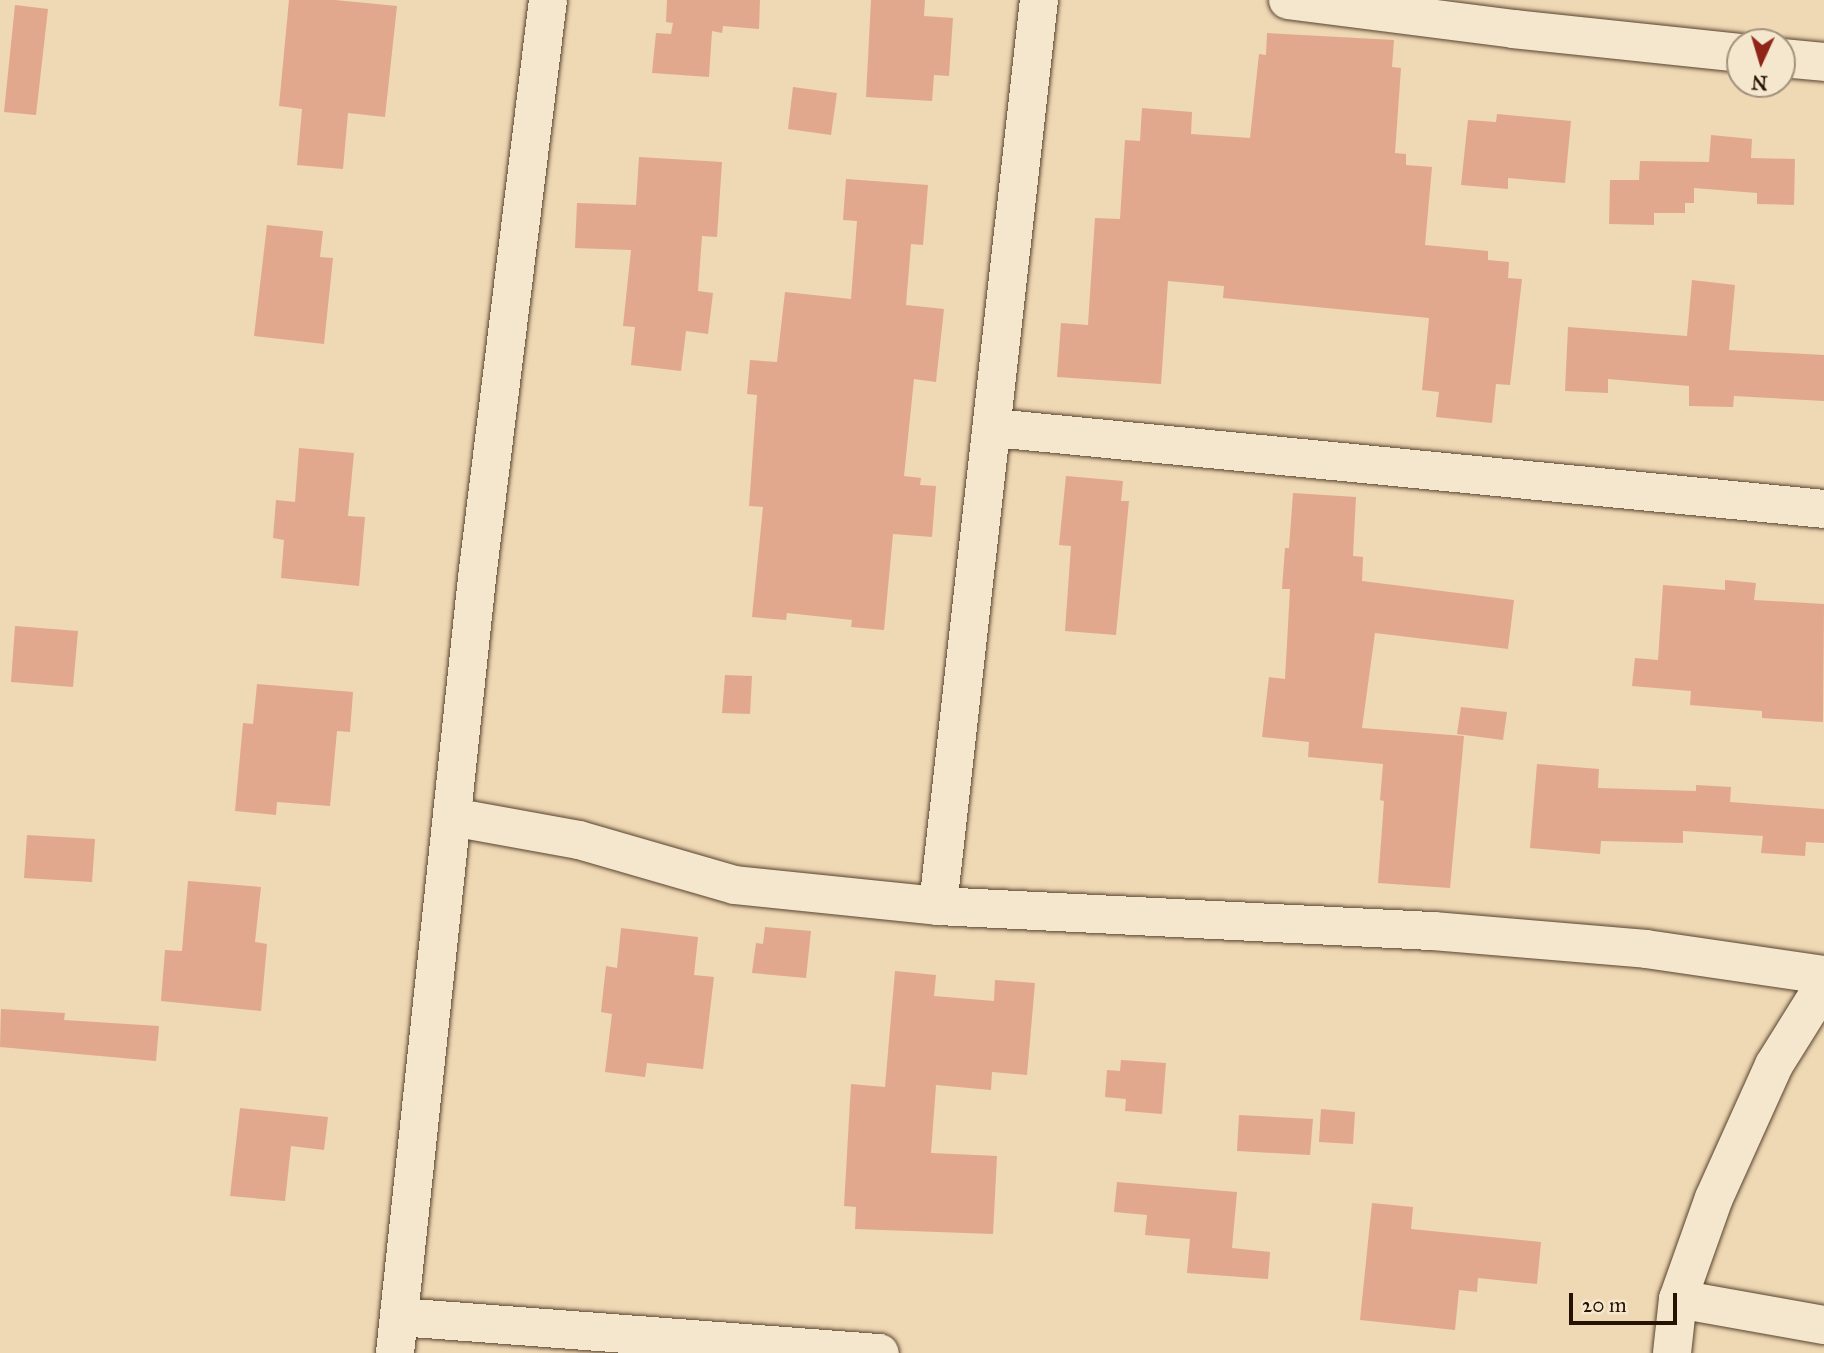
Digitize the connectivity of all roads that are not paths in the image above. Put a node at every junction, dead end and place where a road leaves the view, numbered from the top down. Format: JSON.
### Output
{"nodes":[{"id":1,"x":548,"y":0,"type":"edge"},
{"id":2,"x":1039,"y":0,"type":"edge"},
{"id":3,"x":1288,"y":0,"type":"edge"},
{"id":4,"x":1726,"y":52,"type":"edge"},
{"id":5,"x":1796,"y":59,"type":"edge"},
{"id":6,"x":1824,"y":62,"type":"edge"},
{"id":7,"x":994,"y":428,"type":"junction"},
{"id":8,"x":1824,"y":509,"type":"edge"},
{"id":9,"x":452,"y":817,"type":"junction"},
{"id":10,"x":938,"y":906,"type":"junction"},
{"id":11,"x":1824,"y":975,"type":"edge"},
{"id":12,"x":1824,"y":985,"type":"edge"},
{"id":13,"x":1678,"y":1299,"type":"junction"},
{"id":14,"x":1824,"y":1325,"type":"edge"},
{"id":15,"x":397,"y":1335,"type":"edge"},
{"id":16,"x":880,"y":1353,"type":"edge"},
{"id":17,"x":1672,"y":1353,"type":"edge"}],
"edges":[{"from":1,"to":9,"type":"street"},
{"from":2,"to":7,"type":"street"},
{"from":3,"to":4,"type":"street"},
{"from":5,"to":6,"type":"street"},
{"from":7,"to":8,"type":"street"},
{"from":7,"to":10,"type":"street"},
{"from":9,"to":10,"type":"street"},
{"from":9,"to":15,"type":"street"},
{"from":10,"to":11,"type":"street"},
{"from":12,"to":13,"type":"street"},
{"from":13,"to":14,"type":"street"},
{"from":13,"to":17,"type":"street"},
{"from":15,"to":16,"type":"street"}]}
